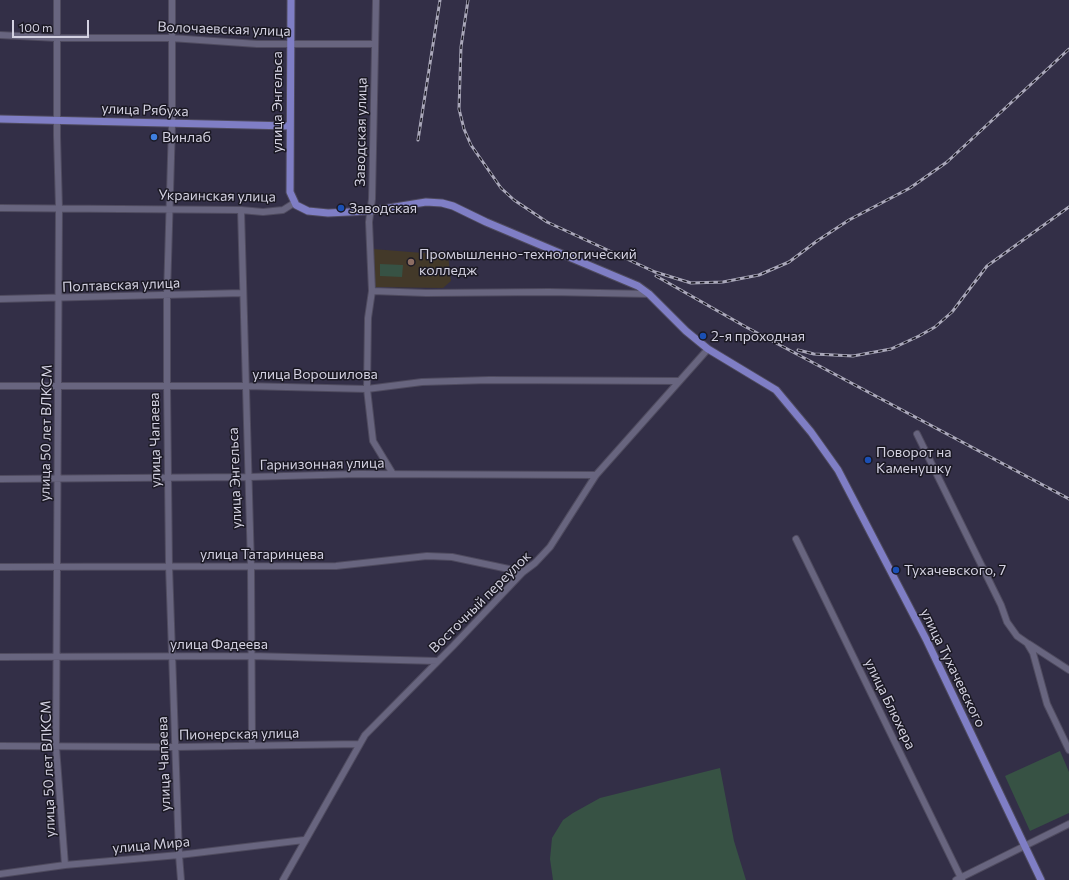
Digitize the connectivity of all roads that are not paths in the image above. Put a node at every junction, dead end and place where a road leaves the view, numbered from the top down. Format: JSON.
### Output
{"nodes":[{"id":1,"x":57,"y":0,"type":"edge"},
{"id":2,"x":172,"y":0,"type":"edge"},
{"id":3,"x":291,"y":0,"type":"edge"},
{"id":4,"x":376,"y":0,"type":"edge"},
{"id":5,"x":0,"y":35,"type":"edge"},
{"id":6,"x":57,"y":38,"type":"junction"},
{"id":7,"x":171,"y":38,"type":"junction"},
{"id":8,"x":291,"y":44,"type":"junction"},
{"id":9,"x":374,"y":44,"type":"junction"},
{"id":10,"x":0,"y":119,"type":"edge"},
{"id":11,"x":58,"y":121,"type":"junction"},
{"id":12,"x":172,"y":124,"type":"junction"},
{"id":13,"x":290,"y":126,"type":"junction"},
{"id":14,"x":294,"y":203,"type":"junction"},
{"id":15,"x":0,"y":208,"type":"edge"},
{"id":16,"x":59,"y":208,"type":"junction"},
{"id":17,"x":169,"y":209,"type":"junction"},
{"id":18,"x":241,"y":210,"type":"junction"},
{"id":19,"x":370,"y":211,"type":"junction"},
{"id":20,"x":372,"y":291,"type":"junction"},
{"id":21,"x":243,"y":293,"type":"junction"},
{"id":22,"x":649,"y":294,"type":"junction"},
{"id":23,"x":167,"y":295,"type":"junction"},
{"id":24,"x":59,"y":298,"type":"junction"},
{"id":25,"x":0,"y":299,"type":"edge"},
{"id":26,"x":708,"y":349,"type":"junction"},
{"id":27,"x":678,"y":382,"type":"junction"},
{"id":28,"x":0,"y":386,"type":"edge"},
{"id":29,"x":166,"y":386,"type":"junction"},
{"id":30,"x":246,"y":386,"type":"junction"},
{"id":31,"x":59,"y":387,"type":"junction"},
{"id":32,"x":367,"y":389,"type":"junction"},
{"id":33,"x":917,"y":434,"type":"dead end"},
{"id":34,"x":838,"y":470,"type":"joint"},
{"id":35,"x":393,"y":474,"type":"junction"},
{"id":36,"x":596,"y":475,"type":"junction"},
{"id":37,"x":248,"y":477,"type":"junction"},
{"id":38,"x":57,"y":478,"type":"junction"},
{"id":39,"x":168,"y":478,"type":"junction"},
{"id":40,"x":0,"y":479,"type":"edge"},
{"id":41,"x":796,"y":539,"type":"dead end"},
{"id":42,"x":169,"y":566,"type":"junction"},
{"id":43,"x":251,"y":566,"type":"junction"},
{"id":44,"x":0,"y":567,"type":"edge"},
{"id":45,"x":58,"y":567,"type":"junction"},
{"id":46,"x":523,"y":572,"type":"junction"},
{"id":47,"x":1027,"y":643,"type":"junction"},
{"id":48,"x":57,"y":656,"type":"junction"},
{"id":49,"x":173,"y":656,"type":"junction"},
{"id":50,"x":251,"y":656,"type":"junction"},
{"id":51,"x":0,"y":657,"type":"edge"},
{"id":52,"x":437,"y":661,"type":"junction"},
{"id":53,"x":1069,"y":670,"type":"edge"},
{"id":54,"x":359,"y":744,"type":"junction"},
{"id":55,"x":252,"y":745,"type":"junction"},
{"id":56,"x":0,"y":746,"type":"edge"},
{"id":57,"x":56,"y":747,"type":"junction"},
{"id":58,"x":175,"y":747,"type":"junction"},
{"id":59,"x":1069,"y":750,"type":"edge"},
{"id":60,"x":1069,"y":824,"type":"edge"},
{"id":61,"x":304,"y":840,"type":"junction"},
{"id":62,"x":1024,"y":847,"type":"junction"},
{"id":63,"x":178,"y":855,"type":"junction"},
{"id":64,"x":65,"y":865,"type":"junction"},
{"id":65,"x":0,"y":874,"type":"edge"},
{"id":66,"x":960,"y":879,"type":"edge"},
{"id":67,"x":181,"y":880,"type":"edge"},
{"id":68,"x":283,"y":880,"type":"edge"},
{"id":69,"x":1041,"y":880,"type":"edge"}],
"edges":[{"from":1,"to":6,"type":"street","name":"улица 50 лет ВЛКСМ"},
{"from":2,"to":7,"type":"street","name":"улица Чапаева"},
{"from":3,"to":8,"type":"main road","name":"улица Энгельса"},
{"from":4,"to":9,"type":"street","name":"Заводская улица"},
{"from":5,"to":6,"type":"street","name":"Волочаевская улица"},
{"from":6,"to":7,"type":"street","name":"Волочаевская улица"},
{"from":6,"to":11,"type":"street","name":"улица 50 лет ВЛКСМ"},
{"from":7,"to":8,"type":"street","name":"Волочаевская улица"},
{"from":7,"to":12,"type":"street","name":"улица Чапаева"},
{"from":8,"to":9,"type":"street","name":"Волочаевская улица"},
{"from":8,"to":13,"type":"main road","name":"улица Энгельса"},
{"from":9,"to":19,"type":"street","name":"Заводская улица"},
{"from":10,"to":11,"type":"main road","name":"улица Рябуха"},
{"from":11,"to":12,"type":"main road","name":"улица Рябуха"},
{"from":11,"to":16,"type":"street","name":"улица 50 лет ВЛКСМ"},
{"from":12,"to":13,"type":"main road","name":"улица Рябуха"},
{"from":12,"to":17,"type":"street","name":"улица Чапаева"},
{"from":13,"to":14,"type":"main road","name":"улица Энгельса"},
{"from":14,"to":18,"type":"street","name":"Украинская улица"},
{"from":14,"to":19,"type":"main road","name":"Украинская улица"},
{"from":15,"to":16,"type":"street","name":"Украинская улица"},
{"from":16,"to":17,"type":"street","name":"Украинская улица"},
{"from":16,"to":24,"type":"street","name":"улица 50 лет ВЛКСМ"},
{"from":17,"to":18,"type":"street","name":"Украинская улица"},
{"from":17,"to":23,"type":"street","name":"улица Чапаева"},
{"from":18,"to":21,"type":"street","name":"улица Энгельса"},
{"from":19,"to":20,"type":"street","name":"Заводская улица"},
{"from":19,"to":22,"type":"main road","name":"Украинская улица"},
{"from":20,"to":22,"type":"street"},
{"from":20,"to":32,"type":"street","name":"Заводская улица"},
{"from":21,"to":23,"type":"street","name":"Полтавская улица"},
{"from":21,"to":30,"type":"street","name":"улица Энгельса"},
{"from":22,"to":26,"type":"main road","name":"Украинская улица"},
{"from":23,"to":24,"type":"street","name":"Полтавская улица"},
{"from":23,"to":29,"type":"street","name":"улица Чапаева"},
{"from":24,"to":25,"type":"street","name":"Полтавская улица"},
{"from":24,"to":31,"type":"street","name":"улица 50 лет ВЛКСМ"},
{"from":26,"to":27,"type":"street","name":"Восточный переулок"},
{"from":26,"to":34,"type":"main road","name":"Украинская улица"},
{"from":27,"to":32,"type":"street","name":"улица Ворошилова"},
{"from":27,"to":36,"type":"street","name":"Восточный переулок"},
{"from":28,"to":31,"type":"street","name":"улица Ворошилова"},
{"from":29,"to":30,"type":"street","name":"улица Ворошилова"},
{"from":29,"to":31,"type":"street","name":"улица Ворошилова"},
{"from":29,"to":39,"type":"street","name":"улица Чапаева"},
{"from":30,"to":32,"type":"street","name":"улица Ворошилова"},
{"from":30,"to":37,"type":"street","name":"улица Энгельса"},
{"from":31,"to":38,"type":"street","name":"улица 50 лет ВЛКСМ"},
{"from":32,"to":35,"type":"street","name":"Заводская улица"},
{"from":33,"to":47,"type":"street"},
{"from":34,"to":62,"type":"main road","name":"улица Тухачевского"},
{"from":35,"to":36,"type":"street","name":"Гарнизонная улица"},
{"from":35,"to":37,"type":"street","name":"Гарнизонная улица"},
{"from":36,"to":46,"type":"street","name":"Восточный переулок"},
{"from":37,"to":39,"type":"street","name":"Гарнизонная улица"},
{"from":37,"to":43,"type":"street","name":"улица Энгельса"},
{"from":38,"to":39,"type":"street","name":"Гарнизонная улица"},
{"from":38,"to":40,"type":"street","name":"Гарнизонная улица"},
{"from":38,"to":45,"type":"street","name":"улица 50 лет ВЛКСМ"},
{"from":39,"to":42,"type":"street","name":"улица Чапаева"},
{"from":41,"to":66,"type":"street","name":"улица Блюхера"},
{"from":42,"to":43,"type":"street","name":"улица Татаринцева"},
{"from":42,"to":45,"type":"street","name":"улица Татаринцева"},
{"from":42,"to":49,"type":"street","name":"улица Чапаева"},
{"from":43,"to":46,"type":"street","name":"улица Татаринцева"},
{"from":43,"to":50,"type":"street","name":"улица Энгельса"},
{"from":44,"to":45,"type":"street","name":"улица Татаринцева"},
{"from":45,"to":48,"type":"street","name":"улица 50 лет ВЛКСМ"},
{"from":46,"to":52,"type":"street","name":"Восточный переулок"},
{"from":47,"to":53,"type":"street"},
{"from":47,"to":59,"type":"street"},
{"from":48,"to":49,"type":"street","name":"улица Фадеева"},
{"from":48,"to":51,"type":"street","name":"улица Фадеева"},
{"from":48,"to":57,"type":"street","name":"улица 50 лет ВЛКСМ"},
{"from":49,"to":50,"type":"street","name":"улица Фадеева"},
{"from":49,"to":58,"type":"street","name":"улица Чапаева"},
{"from":50,"to":52,"type":"street","name":"улица Фадеева"},
{"from":50,"to":55,"type":"street","name":"улица Энгельса"},
{"from":52,"to":54,"type":"street","name":"Восточный переулок"},
{"from":54,"to":55,"type":"street","name":"Пионерская улица"},
{"from":54,"to":61,"type":"street","name":"Восточный переулок"},
{"from":55,"to":58,"type":"street","name":"Пионерская улица"},
{"from":56,"to":57,"type":"street","name":"Пионерская улица"},
{"from":57,"to":58,"type":"street","name":"Пионерская улица"},
{"from":57,"to":64,"type":"street","name":"улица 50 лет ВЛКСМ"},
{"from":58,"to":63,"type":"street","name":"улица Чапаева"},
{"from":60,"to":62,"type":"street"},
{"from":61,"to":63,"type":"street","name":"улица Мира"},
{"from":61,"to":68,"type":"street","name":"Восточный переулок"},
{"from":62,"to":66,"type":"street"},
{"from":62,"to":69,"type":"main road","name":"улица Тухачевского"},
{"from":63,"to":64,"type":"street","name":"улица Мира"},
{"from":63,"to":67,"type":"street","name":"улица Чапаева"},
{"from":64,"to":65,"type":"street","name":"улица Мира"}]}
